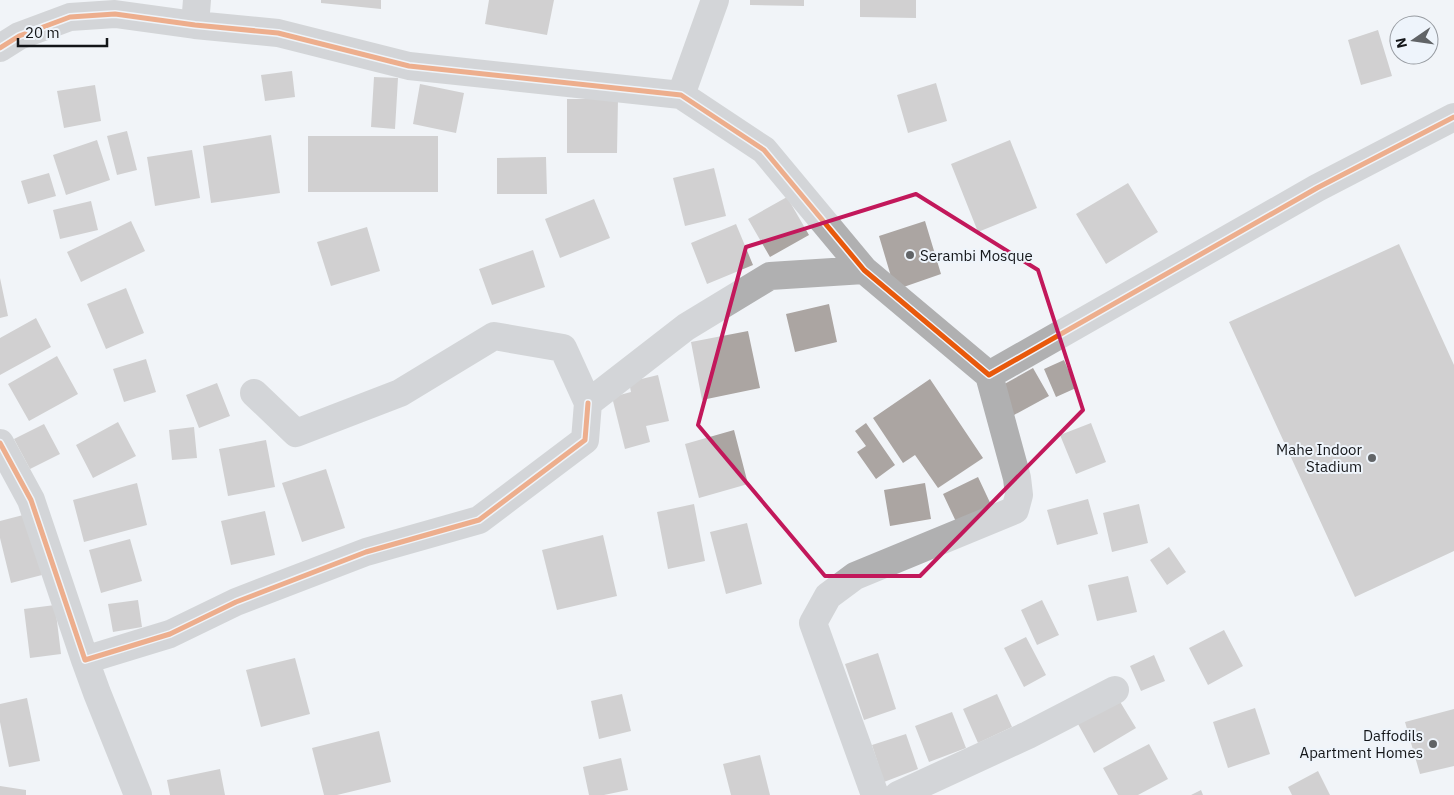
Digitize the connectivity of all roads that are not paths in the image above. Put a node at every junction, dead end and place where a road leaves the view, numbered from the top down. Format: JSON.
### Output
{"nodes":[{"id":1,"x":715,"y":0,"type":"edge"},
{"id":2,"x":196,"y":13,"type":"edge"},
{"id":3,"x":0,"y":48,"type":"edge"},
{"id":4,"x":681,"y":94,"type":"junction"},
{"id":5,"x":1454,"y":117,"type":"edge"},
{"id":6,"x":864,"y":270,"type":"junction"},
{"id":7,"x":989,"y":375,"type":"junction"},
{"id":8,"x":254,"y":393,"type":"dead end"},
{"id":9,"x":588,"y":403,"type":"junction"},
{"id":10,"x":0,"y":443,"type":"edge"},
{"id":11,"x":86,"y":660,"type":"junction"},
{"id":12,"x":1115,"y":690,"type":"dead end"},
{"id":13,"x":138,"y":795,"type":"edge"},
{"id":14,"x":875,"y":795,"type":"edge"},
{"id":15,"x":898,"y":795,"type":"edge"}],
"edges":[{"from":1,"to":4,"type":"street"},
{"from":2,"to":3,"type":"street"},
{"from":2,"to":4,"type":"street"},
{"from":4,"to":6,"type":"street"},
{"from":5,"to":7,"type":"street"},
{"from":6,"to":7,"type":"street"},
{"from":6,"to":9,"type":"street"},
{"from":7,"to":14,"type":"street"},
{"from":8,"to":9,"type":"street"},
{"from":9,"to":11,"type":"street"},
{"from":10,"to":11,"type":"street"},
{"from":11,"to":13,"type":"street"},
{"from":12,"to":15,"type":"street"}]}
